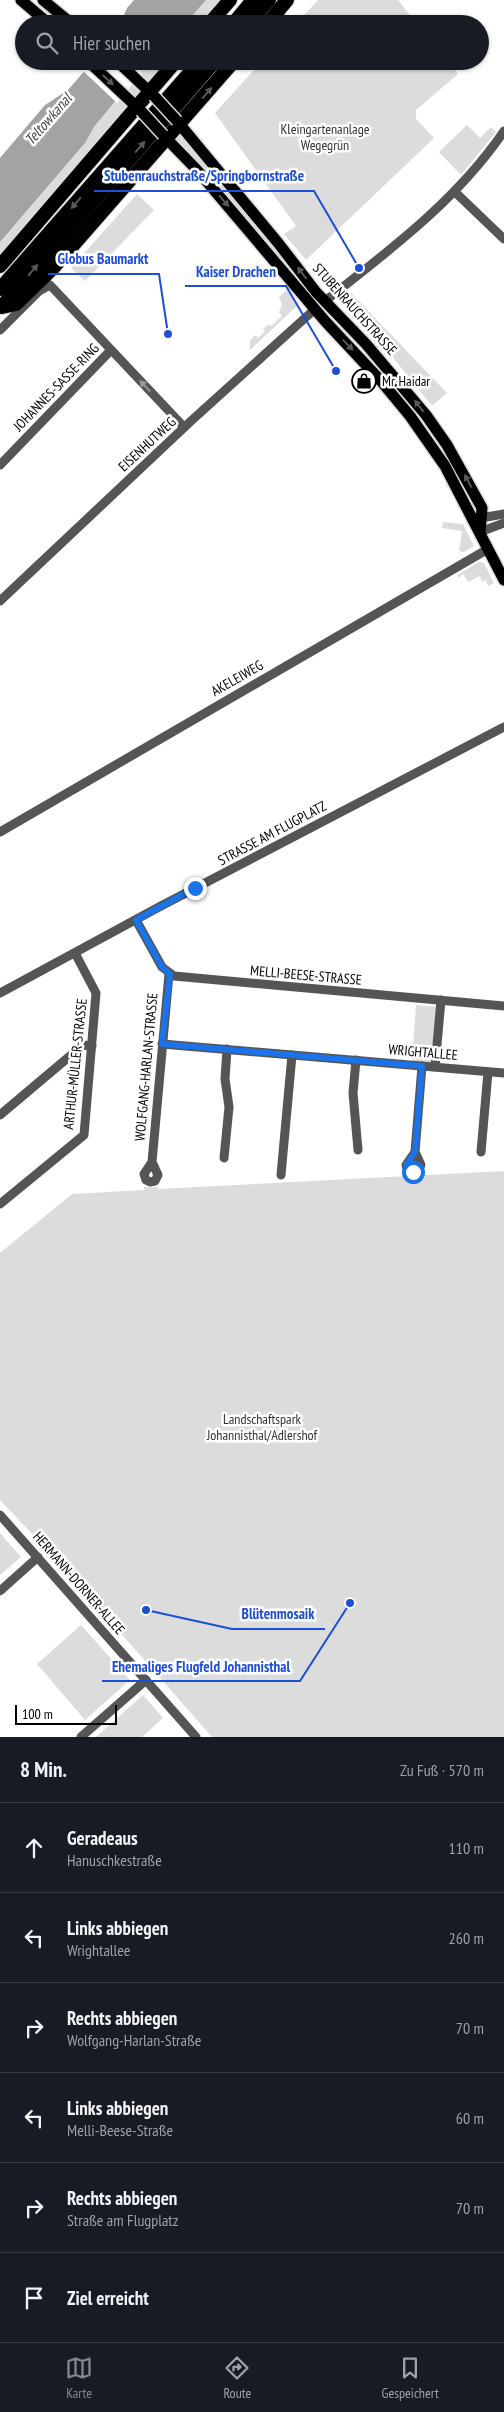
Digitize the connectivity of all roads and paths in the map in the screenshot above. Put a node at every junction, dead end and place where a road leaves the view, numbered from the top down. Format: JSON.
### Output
{"nodes":[{"id":1,"x":21,"y":0,"type":"edge"},
{"id":2,"x":43,"y":0,"type":"edge"},
{"id":3,"x":230,"y":0,"type":"edge"},
{"id":4,"x":253,"y":0,"type":"edge"},
{"id":5,"x":269,"y":0,"type":"edge"},
{"id":6,"x":287,"y":0,"type":"edge"},
{"id":7,"x":38,"y":15,"type":"edge"},
{"id":8,"x":61,"y":15,"type":"edge"},
{"id":9,"x":217,"y":15,"type":"edge"},
{"id":10,"x":240,"y":15,"type":"edge"},
{"id":11,"x":256,"y":15,"type":"edge"},
{"id":12,"x":274,"y":15,"type":"edge"},
{"id":13,"x":98,"y":70,"type":"edge"},
{"id":14,"x":126,"y":70,"type":"edge"},
{"id":15,"x":168,"y":70,"type":"edge"},
{"id":16,"x":192,"y":70,"type":"edge"},
{"id":17,"x":208,"y":70,"type":"edge"},
{"id":18,"x":226,"y":70,"type":"edge"},
{"id":19,"x":149,"y":91,"type":"junction"},
{"id":20,"x":136,"y":106,"type":"junction"},
{"id":21,"x":178,"y":123,"type":"junction"},
{"id":22,"x":504,"y":131,"type":"edge"},
{"id":23,"x":165,"y":137,"type":"junction"},
{"id":24,"x":455,"y":192,"type":"junction"},
{"id":25,"x":504,"y":239,"type":"edge"},
{"id":26,"x":0,"y":266,"type":"edge"},
{"id":27,"x":0,"y":289,"type":"edge"},
{"id":28,"x":320,"y":305,"type":"junction"},
{"id":29,"x":1,"y":308,"type":"edge"},
{"id":30,"x":0,"y":330,"type":"edge"},
{"id":31,"x":111,"y":350,"type":"junction"},
{"id":32,"x":184,"y":427,"type":"junction"},
{"id":33,"x":0,"y":465,"type":"edge"},
{"id":34,"x":504,"y":514,"type":"edge"},
{"id":35,"x":482,"y":518,"type":"junction"},
{"id":36,"x":504,"y":523,"type":"edge"},
{"id":37,"x":480,"y":532,"type":"junction"},
{"id":38,"x":488,"y":549,"type":"junction"},
{"id":39,"x":504,"y":580,"type":"edge"},
{"id":40,"x":0,"y":601,"type":"edge"},
{"id":41,"x":504,"y":727,"type":"edge"},
{"id":42,"x":0,"y":832,"type":"edge"},
{"id":43,"x":136,"y":920,"type":"junction"},
{"id":44,"x":76,"y":953,"type":"junction"},
{"id":45,"x":170,"y":974,"type":"junction"},
{"id":46,"x":0,"y":993,"type":"edge"},
{"id":47,"x":441,"y":1000,"type":"junction"},
{"id":48,"x":504,"y":1006,"type":"edge"},
{"id":49,"x":162,"y":1044,"type":"junction"},
{"id":50,"x":92,"y":1046,"type":"junction"},
{"id":51,"x":227,"y":1049,"type":"junction"},
{"id":52,"x":292,"y":1055,"type":"junction"},
{"id":53,"x":356,"y":1060,"type":"junction"},
{"id":54,"x":422,"y":1066,"type":"junction"},
{"id":55,"x":435,"y":1067,"type":"junction"},
{"id":56,"x":488,"y":1072,"type":"junction"},
{"id":57,"x":504,"y":1073,"type":"edge"},
{"id":58,"x":0,"y":1115,"type":"edge"},
{"id":59,"x":358,"y":1150,"type":"dead end"},
{"id":60,"x":415,"y":1152,"type":"dead end"},
{"id":61,"x":481,"y":1152,"type":"dead end"},
{"id":62,"x":224,"y":1158,"type":"dead end"},
{"id":63,"x":152,"y":1162,"type":"dead end"},
{"id":64,"x":281,"y":1174,"type":"dead end"},
{"id":65,"x":0,"y":1204,"type":"edge"},
{"id":66,"x":0,"y":1515,"type":"edge"},
{"id":67,"x":38,"y":1557,"type":"junction"},
{"id":68,"x":0,"y":1591,"type":"edge"},
{"id":69,"x":146,"y":1680,"type":"junction"},
{"id":70,"x":81,"y":1737,"type":"edge"},
{"id":71,"x":196,"y":1737,"type":"edge"}],
"edges":[{"from":1,"to":7,"type":"main road"},
{"from":2,"to":8,"type":"main road"},
{"from":3,"to":9,"type":"highway"},
{"from":4,"to":10,"type":"highway"},
{"from":5,"to":11,"type":"highway"},
{"from":6,"to":12,"type":"highway"},
{"from":13,"to":20,"type":"main road","name":"STUBENRAUCHSTRASSE","one_way":true},
{"from":14,"to":19,"type":"main road","name":"STUBENRAUCHSTRASSE"},
{"from":15,"to":19,"type":"highway"},
{"from":16,"to":27,"type":"highway","one_way":true},
{"from":29,"to":17,"type":"highway","one_way":true},
{"from":21,"to":18,"type":"highway","one_way":true},
{"from":19,"to":20,"type":"highway"},
{"from":19,"to":21,"type":"main road","name":"STUBENRAUCHSTRASSE","bridge":true},
{"from":20,"to":23,"type":"main road","name":"STUBENRAUCHSTRASSE","bridge":true},
{"from":20,"to":26,"type":"highway"},
{"from":21,"to":23,"type":"highway"},
{"from":28,"to":21,"type":"main road","name":"STUBENRAUCHSTRASSE","one_way":true},
{"from":22,"to":24,"type":"street","name":"EISENHUTWEG"},
{"from":23,"to":28,"type":"main road","name":"STUBENRAUCHSTRASSE","one_way":true},
{"from":23,"to":29,"type":"highway"},
{"from":24,"to":25,"type":"street"},
{"from":24,"to":28,"type":"street","name":"EISENHUTWEG"},
{"from":28,"to":32,"type":"street","name":"EISENHUTWEG"},
{"from":35,"to":28,"type":"main road","name":"STUBENRAUCHSTRASSE","one_way":true},
{"from":28,"to":37,"type":"main road","name":"STUBENRAUCHSTRASSE","one_way":true},
{"from":30,"to":31,"type":"street","name":"JOHANNES-SASSE-RING"},
{"from":32,"to":31,"type":"street","name":"JOHANNES-SASSE-RING","one_way":true},
{"from":31,"to":33,"type":"street","name":"JOHANNES-SASSE-RING"},
{"from":32,"to":40,"type":"street","name":"EISENHUTWEG"},
{"from":34,"to":35,"type":"street"},
{"from":35,"to":37,"type":"main road","name":"STUBENRAUCHSTRASSE"},
{"from":36,"to":37,"type":"street"},
{"from":37,"to":38,"type":"main road","name":"STUBENRAUCHSTRASSE"},
{"from":38,"to":39,"type":"main road","name":"STUBENRAUCHSTRASSE"},
{"from":38,"to":42,"type":"street","name":"AKELEIWEG"},
{"from":41,"to":43,"type":"street","name":"STRASSE AM FLUGPLATZ"},
{"from":43,"to":44,"type":"street","name":"STRASSE AM FLUGPLATZ"},
{"from":43,"to":45,"type":"street"},
{"from":44,"to":46,"type":"street","name":"STRASSE AM FLUGPLATZ"},
{"from":44,"to":50,"type":"street","name":"ARTHUR-MÜLLER-STRASSE"},
{"from":45,"to":47,"type":"street","name":"MELLI-BEESE-STRASSE"},
{"from":45,"to":49,"type":"street","name":"WOLFGANG-HARLAN-STRASSE"},
{"from":47,"to":48,"type":"street","name":"MELLI-BEESE-STRASSE"},
{"from":47,"to":55,"type":"street"},
{"from":49,"to":51,"type":"street","name":"WRIGHTALLEE"},
{"from":49,"to":63,"type":"street","name":"WOLFGANG-HARLAN-STRASSE"},
{"from":50,"to":58,"type":"street"},
{"from":50,"to":65,"type":"street","name":"ARTHUR-MÜLLER-STRASSE"},
{"from":51,"to":52,"type":"street","name":"WRIGHTALLEE"},
{"from":51,"to":62,"type":"street"},
{"from":52,"to":53,"type":"street","name":"WRIGHTALLEE"},
{"from":52,"to":64,"type":"street"},
{"from":53,"to":54,"type":"street","name":"WRIGHTALLEE"},
{"from":53,"to":59,"type":"street"},
{"from":54,"to":55,"type":"street","name":"WRIGHTALLEE"},
{"from":54,"to":60,"type":"street"},
{"from":55,"to":56,"type":"street","name":"WRIGHTALLEE"},
{"from":56,"to":57,"type":"street","name":"WRIGHTALLEE"},
{"from":56,"to":61,"type":"street"},
{"from":66,"to":67,"type":"street","name":"HERMANN-DORNER-ALLEE"},
{"from":67,"to":68,"type":"street"},
{"from":67,"to":69,"type":"street","name":"HERMANN-DORNER-ALLEE"},
{"from":69,"to":70,"type":"street"},
{"from":69,"to":71,"type":"street","name":"HERMANN-DORNER-ALLEE"}]}
